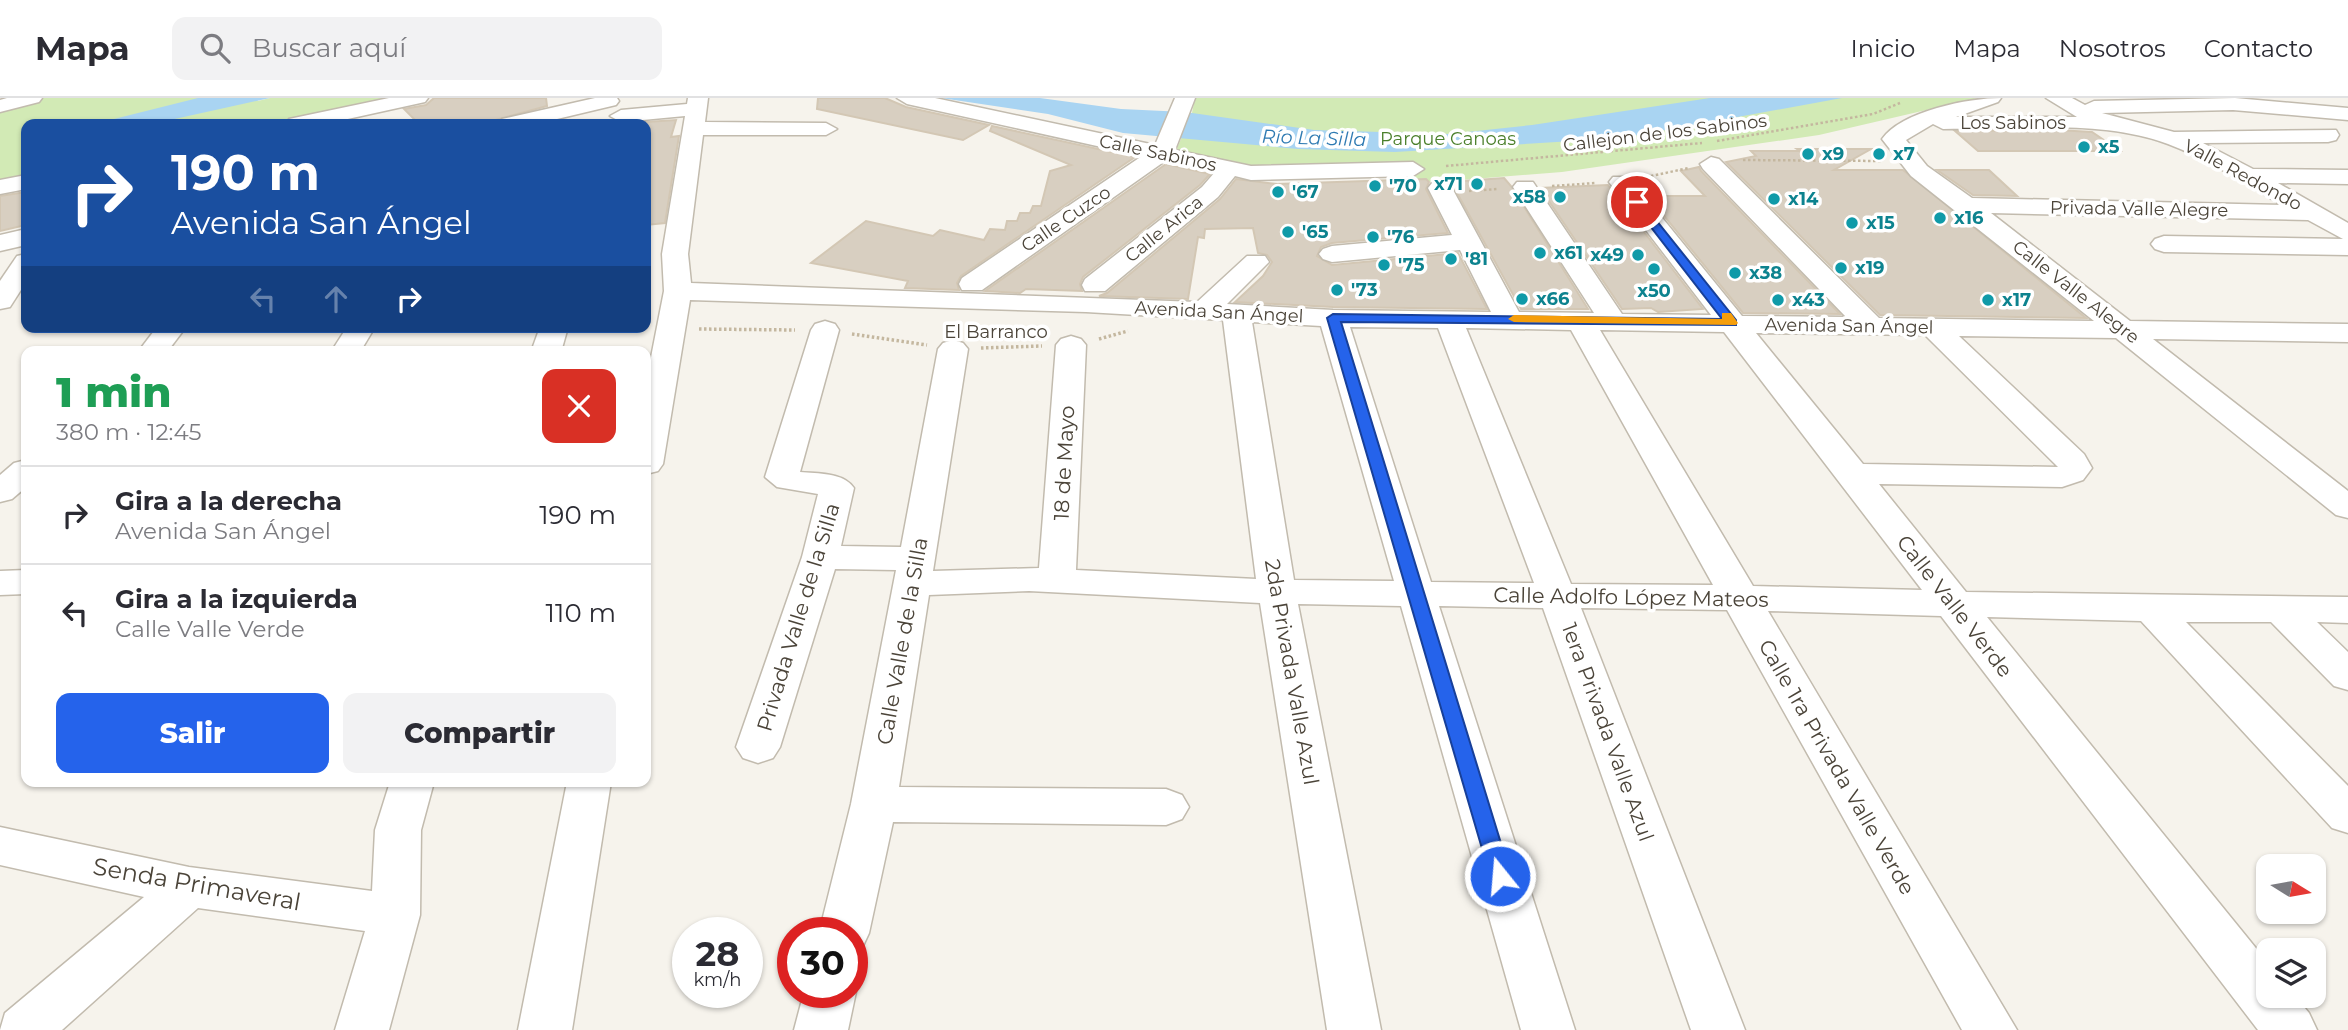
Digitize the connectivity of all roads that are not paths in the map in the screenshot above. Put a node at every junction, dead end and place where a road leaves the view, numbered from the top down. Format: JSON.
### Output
{"nodes":[{"id":1,"x":32,"y":98,"type":"edge"},
{"id":2,"x":418,"y":98,"type":"edge"},
{"id":3,"x":907,"y":98,"type":"edge"},
{"id":4,"x":1991,"y":98,"type":"edge"},
{"id":5,"x":2056,"y":98,"type":"edge"},
{"id":6,"x":1183,"y":103,"type":"edge"},
{"id":7,"x":2233,"y":104,"type":"junction"},
{"id":8,"x":0,"y":106,"type":"edge"},
{"id":9,"x":2078,"y":108,"type":"junction"},
{"id":10,"x":615,"y":111,"type":"edge"},
{"id":11,"x":1914,"y":111,"type":"junction"},
{"id":12,"x":696,"y":112,"type":"edge"},
{"id":13,"x":2346,"y":115,"type":"edge"},
{"id":14,"x":321,"y":119,"type":"edge"},
{"id":15,"x":550,"y":119,"type":"edge"},
{"id":16,"x":587,"y":119,"type":"edge"},
{"id":17,"x":2106,"y":123,"type":"junction"},
{"id":18,"x":827,"y":129,"type":"dead end"},
{"id":19,"x":2287,"y":133,"type":"junction"},
{"id":20,"x":2235,"y":134,"type":"junction"},
{"id":21,"x":2172,"y":138,"type":"junction"},
{"id":22,"x":2345,"y":146,"type":"edge"},
{"id":23,"x":1164,"y":149,"type":"junction"},
{"id":24,"x":2267,"y":152,"type":"junction"},
{"id":25,"x":2210,"y":154,"type":"junction"},
{"id":26,"x":1712,"y":164,"type":"road end"},
{"id":27,"x":1230,"y":168,"type":"junction"},
{"id":28,"x":1413,"y":169,"type":"road end"},
{"id":29,"x":2247,"y":176,"type":"junction"},
{"id":30,"x":2348,"y":177,"type":"edge"},
{"id":31,"x":1621,"y":182,"type":"road end"},
{"id":32,"x":21,"y":183,"type":"edge"},
{"id":33,"x":0,"y":187,"type":"edge"},
{"id":34,"x":1525,"y":187,"type":"road end"},
{"id":35,"x":1442,"y":191,"type":"road end"},
{"id":36,"x":1966,"y":205,"type":"junction"},
{"id":37,"x":2313,"y":213,"type":"junction"},
{"id":38,"x":2348,"y":233,"type":"edge"},
{"id":39,"x":21,"y":238,"type":"edge"},
{"id":40,"x":1470,"y":241,"type":"junction"},
{"id":41,"x":0,"y":243,"type":"edge"},
{"id":42,"x":2164,"y":244,"type":"dead end"},
{"id":43,"x":2348,"y":247,"type":"edge"},
{"id":44,"x":651,"y":252,"type":"edge"},
{"id":45,"x":675,"y":254,"type":"junction"},
{"id":46,"x":1332,"y":254,"type":"dead end"},
{"id":47,"x":21,"y":255,"type":"edge"},
{"id":48,"x":0,"y":260,"type":"edge"},
{"id":49,"x":1256,"y":262,"type":"dead end"},
{"id":50,"x":21,"y":270,"type":"edge"},
{"id":51,"x":972,"y":284,"type":"dead end"},
{"id":52,"x":1095,"y":285,"type":"dead end"},
{"id":53,"x":678,"y":291,"type":"junction"},
{"id":54,"x":0,"y":301,"type":"edge"},
{"id":55,"x":1219,"y":311,"type":"junction"},
{"id":56,"x":1333,"y":318,"type":"junction"},
{"id":57,"x":1448,"y":318,"type":"junction"},
{"id":58,"x":1509,"y":318,"type":"junction"},
{"id":59,"x":1596,"y":321,"type":"junction"},
{"id":60,"x":1732,"y":323,"type":"junction"},
{"id":61,"x":1871,"y":326,"type":"junction"},
{"id":62,"x":1934,"y":328,"type":"junction"},
{"id":63,"x":825,"y":330,"type":"road end"},
{"id":64,"x":2124,"y":331,"type":"junction"},
{"id":65,"x":2348,"y":333,"type":"edge"},
{"id":66,"x":1071,"y":345,"type":"road end"},
{"id":67,"x":953,"y":349,"type":"road end"},
{"id":68,"x":651,"y":436,"type":"edge"},
{"id":69,"x":21,"y":474,"type":"edge"},
{"id":70,"x":1851,"y":474,"type":"junction"},
{"id":71,"x":0,"y":492,"type":"edge"},
{"id":72,"x":2348,"y":508,"type":"edge"},
{"id":73,"x":820,"y":557,"type":"junction"},
{"id":74,"x":915,"y":571,"type":"junction"},
{"id":75,"x":1057,"y":581,"type":"junction"},
{"id":76,"x":21,"y":582,"type":"edge"},
{"id":77,"x":0,"y":583,"type":"edge"},
{"id":78,"x":1277,"y":592,"type":"junction"},
{"id":79,"x":1414,"y":593,"type":"junction"},
{"id":80,"x":1558,"y":595,"type":"junction"},
{"id":81,"x":1740,"y":598,"type":"junction"},
{"id":82,"x":1954,"y":606,"type":"junction"},
{"id":83,"x":2151,"y":609,"type":"junction"},
{"id":84,"x":2280,"y":609,"type":"junction"},
{"id":85,"x":2348,"y":610,"type":"edge"},
{"id":86,"x":2348,"y":676,"type":"edge"},
{"id":87,"x":758,"y":747,"type":"dead end"},
{"id":88,"x":411,"y":787,"type":"edge"},
{"id":89,"x":588,"y":787,"type":"edge"},
{"id":90,"x":874,"y":804,"type":"junction"},
{"id":91,"x":1166,"y":807,"type":"dead end"},
{"id":92,"x":2348,"y":815,"type":"edge"},
{"id":93,"x":0,"y":846,"type":"edge"},
{"id":94,"x":189,"y":887,"type":"junction"},
{"id":95,"x":395,"y":915,"type":"junction"},
{"id":96,"x":848,"y":917,"type":"edge"},
{"id":97,"x":826,"y":1008,"type":"edge"},
{"id":98,"x":24,"y":1030,"type":"edge"},
{"id":99,"x":362,"y":1030,"type":"edge"},
{"id":100,"x":545,"y":1030,"type":"edge"},
{"id":101,"x":821,"y":1030,"type":"edge"},
{"id":102,"x":1354,"y":1030,"type":"edge"},
{"id":103,"x":1548,"y":1030,"type":"edge"},
{"id":104,"x":1718,"y":1030,"type":"edge"},
{"id":105,"x":1990,"y":1030,"type":"edge"},
{"id":106,"x":2290,"y":1030,"type":"edge"}],
"edges":[{"from":1,"to":8,"type":"street"},
{"from":2,"to":14,"type":"street"},
{"from":3,"to":23,"type":"street","name":"Calle Sabinos"},
{"from":4,"to":11,"type":"street","name":"Calle Valle Alegre"},
{"from":5,"to":9,"type":"street","name":"Valle Redondo"},
{"from":6,"to":23,"type":"street"},
{"from":7,"to":9,"type":"street"},
{"from":7,"to":13,"type":"street"},
{"from":7,"to":19,"type":"street"},
{"from":9,"to":17,"type":"street","name":"Valle Redondo"},
{"from":10,"to":12,"type":"street"},
{"from":10,"to":15,"type":"street"},
{"from":10,"to":16,"type":"street"},
{"from":11,"to":17,"type":"street","name":"Los Sabinos"},
{"from":11,"to":36,"type":"street","name":"Calle Valle Alegre"},
{"from":12,"to":18,"type":"street"},
{"from":12,"to":45,"type":"street"},
{"from":17,"to":21,"type":"street","name":"Valle Redondo"},
{"from":19,"to":20,"type":"street"},
{"from":19,"to":22,"type":"street"},
{"from":20,"to":21,"type":"street"},
{"from":20,"to":24,"type":"street"},
{"from":21,"to":25,"type":"street","name":"Valle Redondo"},
{"from":22,"to":24,"type":"street"},
{"from":23,"to":27,"type":"street","name":"Calle Sabinos"},
{"from":23,"to":51,"type":"street","name":"Calle Cuzco"},
{"from":24,"to":25,"type":"street"},
{"from":25,"to":29,"type":"street","name":"Valle Redondo"},
{"from":26,"to":61,"type":"street"},
{"from":27,"to":28,"type":"street","name":"Calle Sabinos"},
{"from":27,"to":52,"type":"street","name":"Calle Arica"},
{"from":29,"to":30,"type":"street"},
{"from":29,"to":37,"type":"street","name":"Valle Redondo"},
{"from":31,"to":60,"type":"street","name":"Calle Valle Verde"},
{"from":32,"to":33,"type":"street"},
{"from":34,"to":59,"type":"street","name":"Calle 1ra Privada Valle Verde"},
{"from":35,"to":40,"type":"street"},
{"from":36,"to":37,"type":"street","name":"Privada Valle Alegre"},
{"from":36,"to":64,"type":"street","name":"Calle Valle Alegre"},
{"from":37,"to":38,"type":"street","name":"Valle Redondo"},
{"from":39,"to":41,"type":"street"},
{"from":40,"to":46,"type":"street"},
{"from":40,"to":58,"type":"street"},
{"from":42,"to":43,"type":"street"},
{"from":44,"to":45,"type":"street"},
{"from":45,"to":53,"type":"street"},
{"from":47,"to":48,"type":"street"},
{"from":49,"to":55,"type":"street"},
{"from":50,"to":54,"type":"street"},
{"from":53,"to":55,"type":"street","name":"Avenida San Ángel"},
{"from":53,"to":68,"type":"street"},
{"from":55,"to":56,"type":"street","name":"Avenida San Ángel"},
{"from":55,"to":78,"type":"street","name":"2da Privada Valle Azul"},
{"from":56,"to":57,"type":"street","name":"Avenida San Ángel"},
{"from":56,"to":79,"type":"street"},
{"from":57,"to":58,"type":"street","name":"Avenida San Ángel"},
{"from":57,"to":80,"type":"street","name":"1era Privada Valle Azul"},
{"from":58,"to":59,"type":"street","name":"Avenida San Ángel"},
{"from":59,"to":60,"type":"street","name":"Avenida San Ángel"},
{"from":59,"to":81,"type":"street","name":"Calle 1ra Privada Valle Verde"},
{"from":60,"to":61,"type":"street","name":"Avenida San Ángel"},
{"from":60,"to":70,"type":"street","name":"Calle Valle Verde"},
{"from":61,"to":62,"type":"street","name":"Avenida San Ángel"},
{"from":62,"to":64,"type":"street","name":"Avenida San Ángel"},
{"from":62,"to":70,"type":"street"},
{"from":63,"to":73,"type":"street","name":"Privada Valle de la Silla"},
{"from":64,"to":65,"type":"street","name":"Avenida San Ángel"},
{"from":64,"to":72,"type":"street","name":"Calle Valle Alegre"},
{"from":66,"to":75,"type":"street","name":"18 de Mayo"},
{"from":67,"to":74,"type":"street","name":"Calle Valle de la Silla"},
{"from":69,"to":71,"type":"street"},
{"from":70,"to":82,"type":"street","name":"Calle Valle Verde"},
{"from":73,"to":74,"type":"street","name":"Calle Adolfo López Mateos"},
{"from":73,"to":87,"type":"street","name":"Privada Valle de la Silla"},
{"from":74,"to":75,"type":"street","name":"Calle Adolfo López Mateos"},
{"from":74,"to":90,"type":"street","name":"Calle Valle de la Silla"},
{"from":75,"to":78,"type":"street","name":"Calle Adolfo López Mateos"},
{"from":76,"to":77,"type":"street"},
{"from":78,"to":79,"type":"street","name":"Calle Adolfo López Mateos"},
{"from":78,"to":102,"type":"street","name":"2da Privada Valle Azul"},
{"from":79,"to":80,"type":"street","name":"Calle Adolfo López Mateos"},
{"from":79,"to":103,"type":"street"},
{"from":80,"to":81,"type":"street","name":"Calle Adolfo López Mateos"},
{"from":80,"to":104,"type":"street","name":"1era Privada Valle Azul"},
{"from":81,"to":82,"type":"street","name":"Calle Adolfo López Mateos"},
{"from":81,"to":105,"type":"street","name":"Calle 1ra Privada Valle Verde"},
{"from":82,"to":83,"type":"street","name":"Calle Adolfo López Mateos"},
{"from":82,"to":106,"type":"street","name":"Calle Valle Verde"},
{"from":83,"to":84,"type":"street","name":"Calle Adolfo López Mateos"},
{"from":83,"to":92,"type":"street"},
{"from":84,"to":85,"type":"street","name":"Calle Adolfo López Mateos"},
{"from":84,"to":86,"type":"street"},
{"from":88,"to":95,"type":"street"},
{"from":89,"to":100,"type":"street"},
{"from":90,"to":91,"type":"street"},
{"from":90,"to":96,"type":"street","name":"Calle Valle de la Silla"},
{"from":93,"to":94,"type":"street","name":"Senda Primaveral"},
{"from":94,"to":95,"type":"street","name":"Senda Primaveral"},
{"from":94,"to":98,"type":"street"},
{"from":95,"to":99,"type":"street"},
{"from":97,"to":101,"type":"street"}]}
